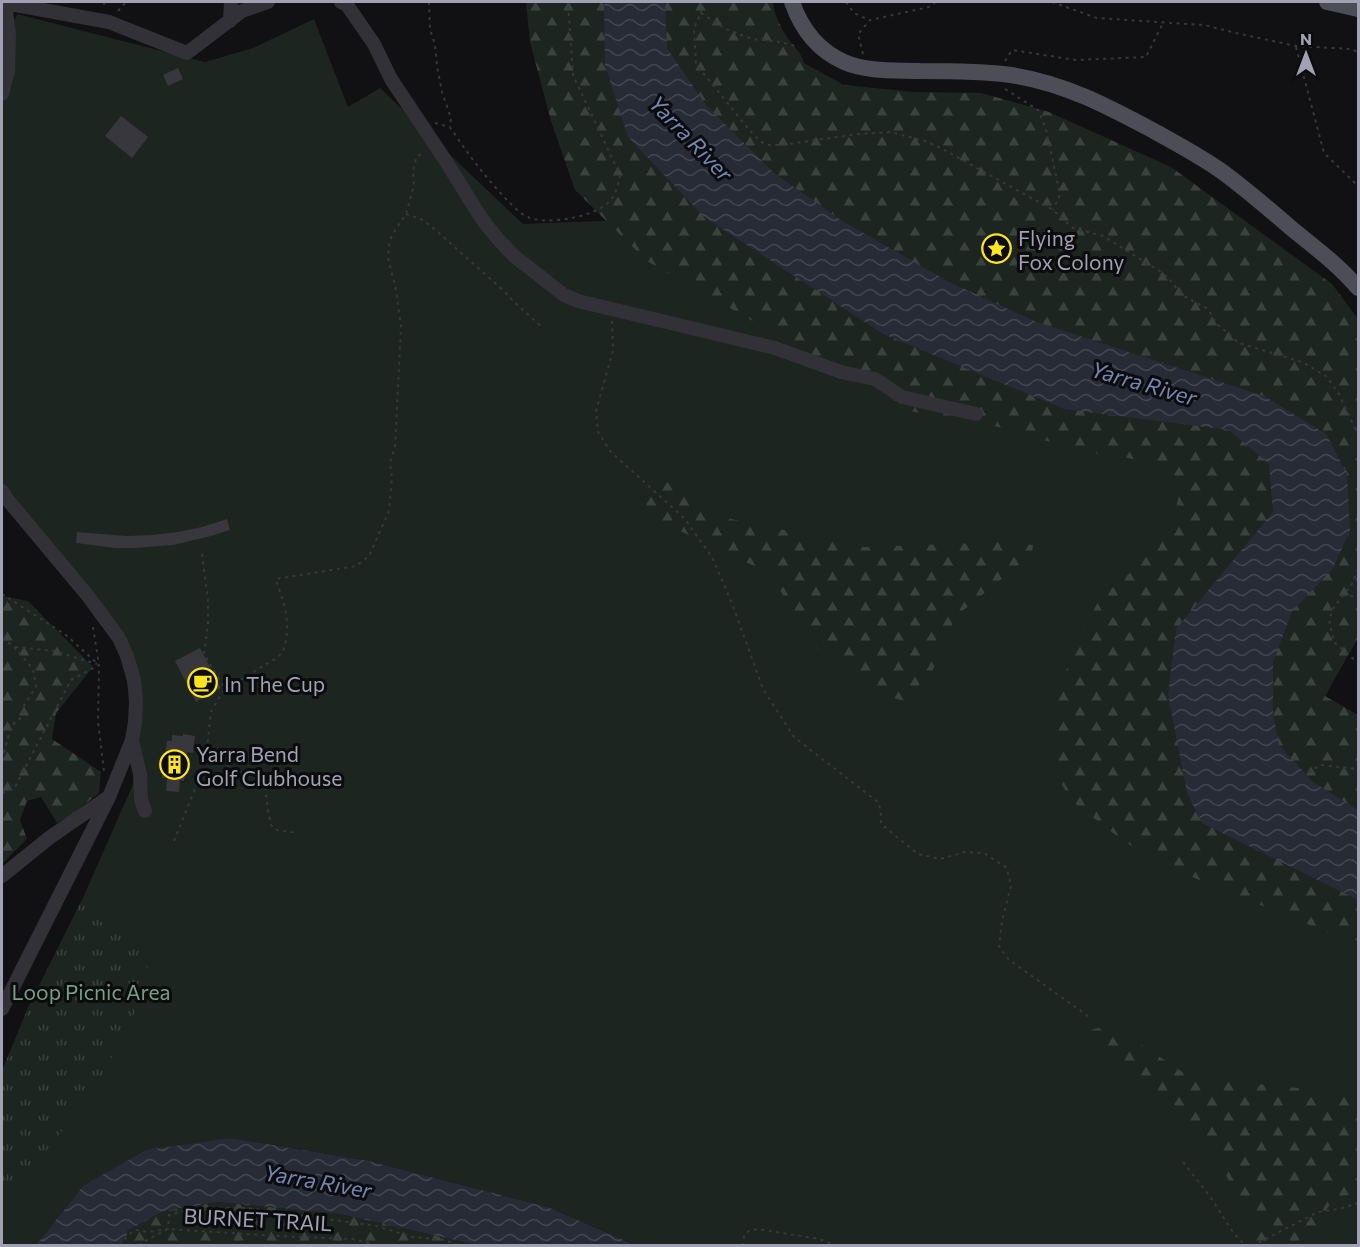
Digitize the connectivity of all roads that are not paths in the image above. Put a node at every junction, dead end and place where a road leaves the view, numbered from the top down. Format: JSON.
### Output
{"nodes":[{"id":1,"x":5,"y":2,"type":"edge"},
{"id":2,"x":231,"y":2,"type":"edge"},
{"id":3,"x":268,"y":2,"type":"edge"},
{"id":4,"x":341,"y":2,"type":"edge"},
{"id":5,"x":792,"y":2,"type":"edge"},
{"id":6,"x":1327,"y":2,"type":"edge"},
{"id":7,"x":1359,"y":9,"type":"edge"},
{"id":8,"x":230,"y":21,"type":"junction"},
{"id":9,"x":2,"y":94,"type":"edge"},
{"id":10,"x":1359,"y":288,"type":"edge"},
{"id":11,"x":976,"y":414,"type":"dead end"},
{"id":12,"x":2,"y":491,"type":"edge"},
{"id":13,"x":132,"y":740,"type":"junction"},
{"id":14,"x":109,"y":797,"type":"junction"},
{"id":15,"x":145,"y":811,"type":"dead end"},
{"id":16,"x":2,"y":876,"type":"edge"},
{"id":17,"x":2,"y":1009,"type":"edge"}],
"edges":[{"from":1,"to":8,"type":"street"},
{"from":1,"to":9,"type":"street"},
{"from":2,"to":8,"type":"street"},
{"from":3,"to":8,"type":"street"},
{"from":4,"to":11,"type":"street"},
{"from":5,"to":10,"type":"main road"},
{"from":6,"to":7,"type":"main road"},
{"from":12,"to":13,"type":"street"},
{"from":13,"to":14,"type":"street"},
{"from":13,"to":15,"type":"street"},
{"from":14,"to":16,"type":"street"},
{"from":14,"to":17,"type":"street"}]}
